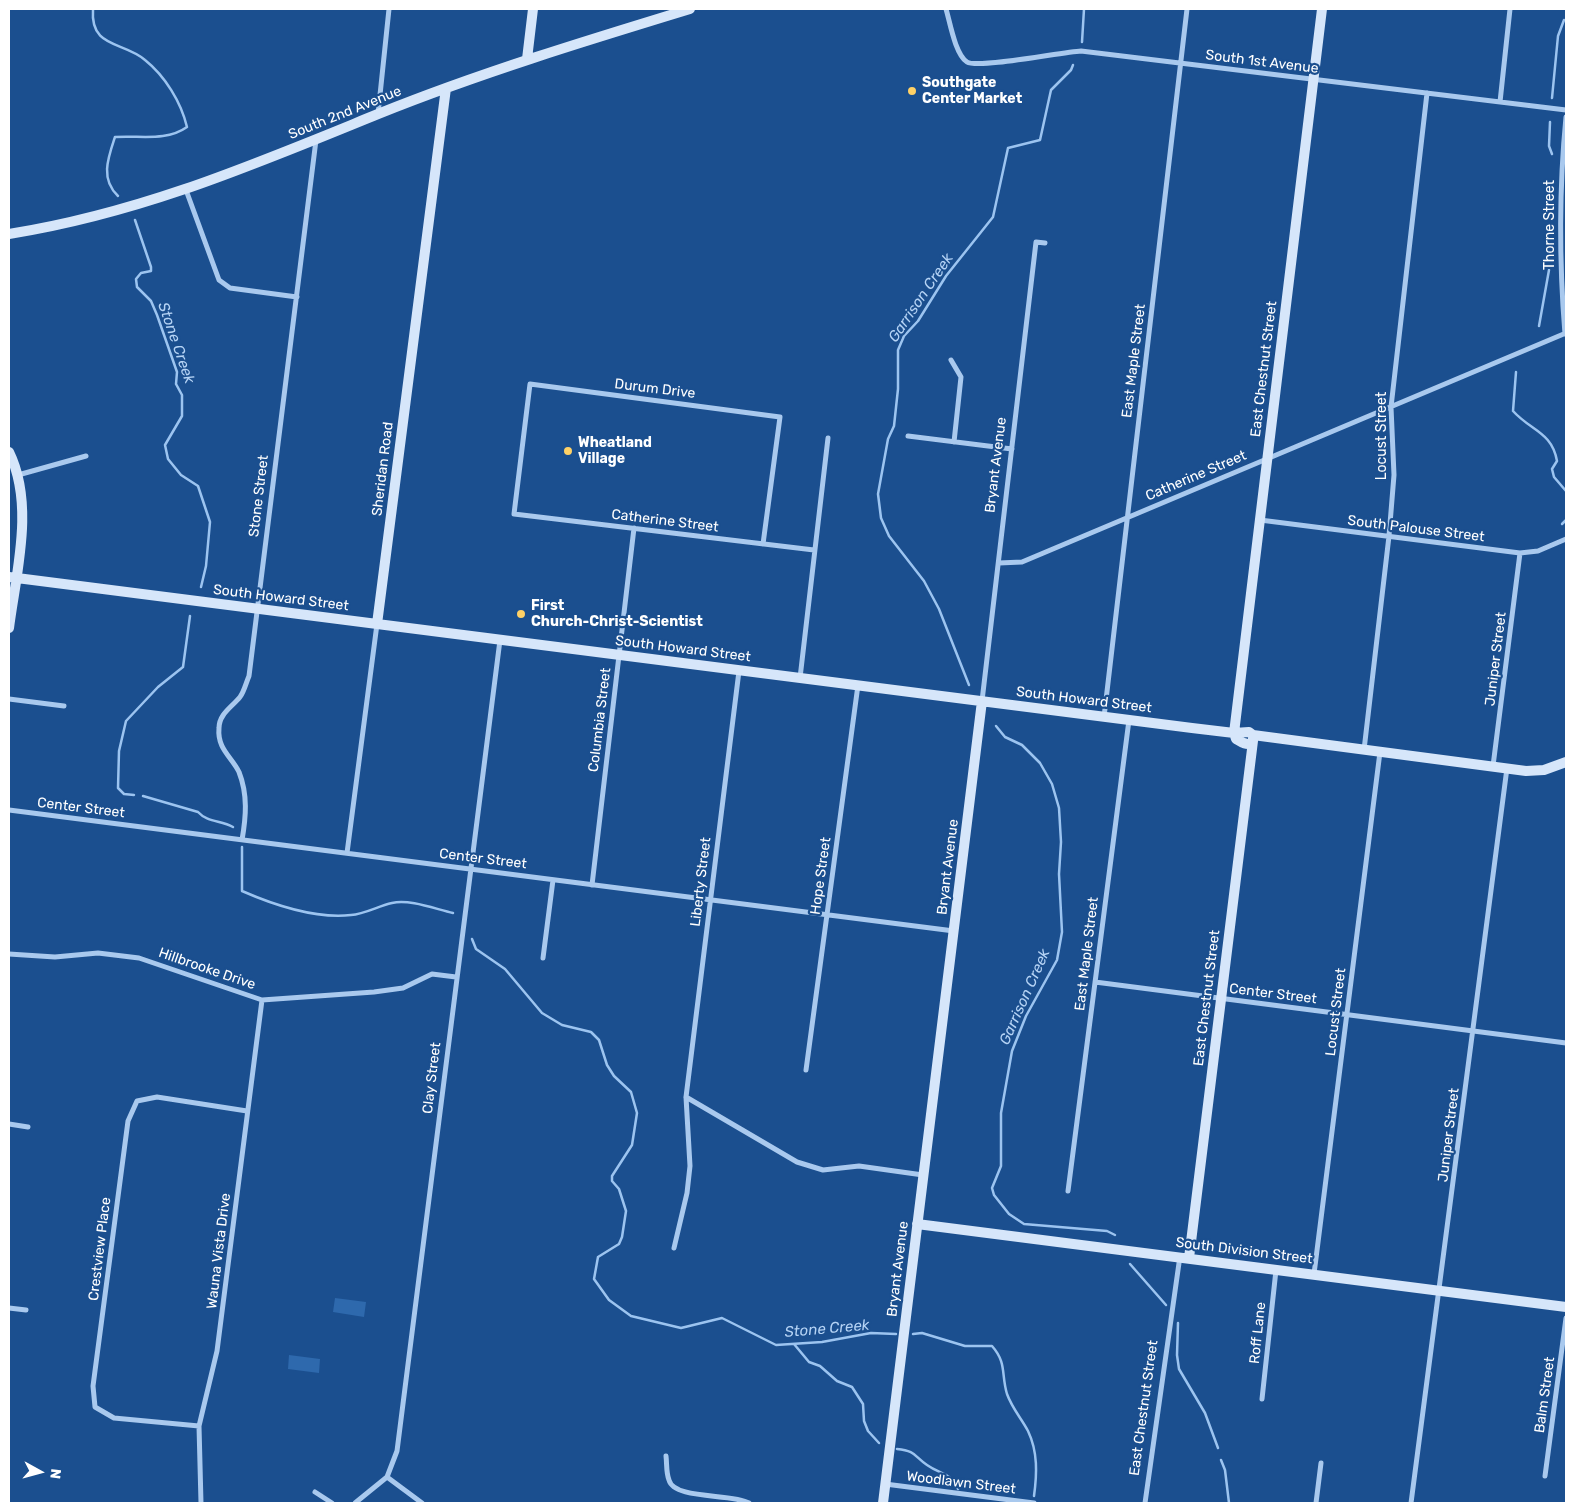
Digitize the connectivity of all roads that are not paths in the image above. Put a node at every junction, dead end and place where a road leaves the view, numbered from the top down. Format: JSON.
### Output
{"nodes":[{"id":1,"x":389,"y":9,"type":"edge"},
{"id":2,"x":533,"y":9,"type":"edge"},
{"id":3,"x":690,"y":9,"type":"edge"},
{"id":4,"x":946,"y":9,"type":"edge"},
{"id":5,"x":1187,"y":9,"type":"edge"},
{"id":6,"x":1322,"y":9,"type":"edge"},
{"id":7,"x":1510,"y":9,"type":"edge"},
{"id":8,"x":527,"y":59,"type":"junction"},
{"id":9,"x":1180,"y":63,"type":"junction"},
{"id":10,"x":1313,"y":79,"type":"junction"},
{"id":11,"x":446,"y":88,"type":"junction"},
{"id":12,"x":1427,"y":93,"type":"junction"},
{"id":13,"x":1500,"y":102,"type":"junction"},
{"id":14,"x":1566,"y":110,"type":"edge"},
{"id":15,"x":378,"y":114,"type":"junction"},
{"id":16,"x":1566,"y":117,"type":"edge"},
{"id":17,"x":316,"y":140,"type":"junction"},
{"id":18,"x":186,"y":190,"type":"junction"},
{"id":19,"x":9,"y":234,"type":"edge"},
{"id":20,"x":1045,"y":243,"type":"dead end"},
{"id":21,"x":297,"y":297,"type":"junction"},
{"id":22,"x":1566,"y":334,"type":"edge"},
{"id":23,"x":952,"y":360,"type":"dead end"},
{"id":24,"x":1391,"y":407,"type":"junction"},
{"id":25,"x":908,"y":436,"type":"dead end"},
{"id":26,"x":828,"y":438,"type":"dead end"},
{"id":27,"x":954,"y":442,"type":"junction"},
{"id":28,"x":1012,"y":449,"type":"junction"},
{"id":29,"x":9,"y":452,"type":"edge"},
{"id":30,"x":86,"y":456,"type":"dead end"},
{"id":31,"x":1268,"y":458,"type":"junction"},
{"id":32,"x":17,"y":476,"type":"junction"},
{"id":33,"x":514,"y":514,"type":"joint"},
{"id":34,"x":1127,"y":516,"type":"junction"},
{"id":35,"x":1260,"y":520,"type":"junction"},
{"id":36,"x":634,"y":528,"type":"junction"},
{"id":37,"x":1389,"y":536,"type":"junction"},
{"id":38,"x":1566,"y":539,"type":"edge"},
{"id":39,"x":763,"y":544,"type":"junction"},
{"id":40,"x":814,"y":550,"type":"junction"},
{"id":41,"x":1520,"y":553,"type":"junction"},
{"id":42,"x":998,"y":563,"type":"junction"},
{"id":43,"x":12,"y":578,"type":"edge"},
{"id":44,"x":256,"y":609,"type":"junction"},
{"id":45,"x":377,"y":624,"type":"junction"},
{"id":46,"x":9,"y":628,"type":"edge"},
{"id":47,"x":500,"y":640,"type":"junction"},
{"id":48,"x":619,"y":655,"type":"junction"},
{"id":49,"x":739,"y":670,"type":"junction"},
{"id":50,"x":800,"y":678,"type":"junction"},
{"id":51,"x":858,"y":685,"type":"junction"},
{"id":52,"x":9,"y":699,"type":"edge"},
{"id":53,"x":982,"y":701,"type":"junction"},
{"id":54,"x":64,"y":706,"type":"dead end"},
{"id":55,"x":1104,"y":717,"type":"junction"},
{"id":56,"x":1129,"y":720,"type":"junction"},
{"id":57,"x":1234,"y":733,"type":"junction"},
{"id":58,"x":1253,"y":740,"type":"junction"},
{"id":59,"x":1364,"y":750,"type":"junction"},
{"id":60,"x":1380,"y":752,"type":"junction"},
{"id":61,"x":1566,"y":762,"type":"edge"},
{"id":62,"x":1493,"y":767,"type":"junction"},
{"id":63,"x":1506,"y":768,"type":"junction"},
{"id":64,"x":9,"y":810,"type":"edge"},
{"id":65,"x":242,"y":840,"type":"junction"},
{"id":66,"x":347,"y":854,"type":"junction"},
{"id":67,"x":471,"y":869,"type":"junction"},
{"id":68,"x":553,"y":880,"type":"junction"},
{"id":69,"x":592,"y":885,"type":"junction"},
{"id":70,"x":710,"y":900,"type":"junction"},
{"id":71,"x":827,"y":915,"type":"junction"},
{"id":72,"x":954,"y":931,"type":"junction"},
{"id":73,"x":9,"y":954,"type":"edge"},
{"id":74,"x":543,"y":958,"type":"dead end"},
{"id":75,"x":456,"y":977,"type":"junction"},
{"id":76,"x":1095,"y":982,"type":"junction"},
{"id":77,"x":1221,"y":998,"type":"junction"},
{"id":78,"x":262,"y":1000,"type":"junction"},
{"id":79,"x":1347,"y":1014,"type":"junction"},
{"id":80,"x":1473,"y":1031,"type":"junction"},
{"id":81,"x":1566,"y":1043,"type":"edge"},
{"id":82,"x":806,"y":1070,"type":"dead end"},
{"id":83,"x":686,"y":1097,"type":"junction"},
{"id":84,"x":247,"y":1111,"type":"junction"},
{"id":85,"x":9,"y":1124,"type":"edge"},
{"id":86,"x":28,"y":1127,"type":"dead end"},
{"id":87,"x":924,"y":1175,"type":"junction"},
{"id":88,"x":1068,"y":1191,"type":"dead end"},
{"id":89,"x":917,"y":1224,"type":"junction"},
{"id":90,"x":674,"y":1248,"type":"dead end"},
{"id":91,"x":1184,"y":1257,"type":"junction"},
{"id":92,"x":1276,"y":1270,"type":"junction"},
{"id":93,"x":1314,"y":1274,"type":"junction"},
{"id":94,"x":1439,"y":1290,"type":"junction"},
{"id":95,"x":1566,"y":1307,"type":"edge"},
{"id":96,"x":9,"y":1308,"type":"edge"},
{"id":97,"x":26,"y":1310,"type":"dead end"},
{"id":98,"x":1566,"y":1318,"type":"edge"},
{"id":99,"x":1262,"y":1399,"type":"dead end"},
{"id":100,"x":199,"y":1426,"type":"junction"},
{"id":101,"x":666,"y":1456,"type":"dead end"},
{"id":102,"x":1321,"y":1463,"type":"dead end"},
{"id":103,"x":1546,"y":1476,"type":"dead end"},
{"id":104,"x":386,"y":1477,"type":"junction"},
{"id":105,"x":885,"y":1484,"type":"junction"},
{"id":106,"x":314,"y":1492,"type":"dead end"},
{"id":107,"x":201,"y":1503,"type":"edge"},
{"id":108,"x":332,"y":1503,"type":"edge"},
{"id":109,"x":355,"y":1503,"type":"edge"},
{"id":110,"x":422,"y":1503,"type":"edge"},
{"id":111,"x":749,"y":1503,"type":"edge"},
{"id":112,"x":883,"y":1503,"type":"edge"},
{"id":113,"x":1034,"y":1503,"type":"edge"},
{"id":114,"x":1145,"y":1503,"type":"edge"},
{"id":115,"x":1316,"y":1503,"type":"edge"},
{"id":116,"x":1411,"y":1503,"type":"edge"}],
"edges":[{"from":1,"to":15,"type":"street"},
{"from":2,"to":8,"type":"main road"},
{"from":3,"to":8,"type":"main road","name":"South 2nd Avenue"},
{"from":4,"to":9,"type":"street","name":"South 1st Avenue"},
{"from":5,"to":9,"type":"street","name":"East Maple Street"},
{"from":6,"to":10,"type":"main road","name":"East Chestnut Street"},
{"from":7,"to":13,"type":"street"},
{"from":8,"to":11,"type":"main road","name":"South 2nd Avenue"},
{"from":9,"to":10,"type":"street","name":"South 1st Avenue"},
{"from":9,"to":34,"type":"street","name":"East Maple Street"},
{"from":10,"to":12,"type":"street","name":"South 1st Avenue"},
{"from":10,"to":31,"type":"main road","name":"East Chestnut Street"},
{"from":11,"to":15,"type":"main road","name":"South 2nd Avenue"},
{"from":11,"to":45,"type":"main road","name":"Sheridan Road"},
{"from":12,"to":13,"type":"street","name":"South 1st Avenue"},
{"from":12,"to":24,"type":"street","name":"Locust Street"},
{"from":13,"to":14,"type":"street","name":"South 1st Avenue"},
{"from":15,"to":17,"type":"main road","name":"South 2nd Avenue"},
{"from":16,"to":22,"type":"street","name":"Thorne Street"},
{"from":17,"to":18,"type":"main road","name":"South 2nd Avenue"},
{"from":17,"to":21,"type":"street","name":"Stone Street"},
{"from":18,"to":19,"type":"main road","name":"South 2nd Avenue"},
{"from":18,"to":21,"type":"street"},
{"from":20,"to":28,"type":"street","name":"Bryant Avenue"},
{"from":21,"to":44,"type":"street","name":"Stone Street"},
{"from":22,"to":24,"type":"street","name":"Catherine Street"},
{"from":23,"to":27,"type":"street"},
{"from":24,"to":31,"type":"street","name":"Catherine Street"},
{"from":24,"to":37,"type":"street","name":"Locust Street"},
{"from":25,"to":27,"type":"street"},
{"from":26,"to":40,"type":"street"},
{"from":27,"to":28,"type":"street"},
{"from":28,"to":42,"type":"street","name":"Bryant Avenue"},
{"from":29,"to":32,"type":"main road"},
{"from":30,"to":32,"type":"street"},
{"from":31,"to":34,"type":"street","name":"Catherine Street"},
{"from":31,"to":35,"type":"main road","name":"East Chestnut Street"},
{"from":32,"to":43,"type":"main road"},
{"from":33,"to":36,"type":"street","name":"Catherine Street"},
{"from":33,"to":39,"type":"street","name":"Durum Drive"},
{"from":34,"to":42,"type":"street","name":"Catherine Street"},
{"from":34,"to":55,"type":"street","name":"East Maple Street"},
{"from":35,"to":37,"type":"street","name":"South Palouse Street"},
{"from":35,"to":57,"type":"main road","name":"East Chestnut Street"},
{"from":36,"to":39,"type":"street","name":"Catherine Street"},
{"from":36,"to":48,"type":"street","name":"Columbia Street"},
{"from":37,"to":41,"type":"street","name":"South Palouse Street"},
{"from":37,"to":59,"type":"street","name":"Locust Street"},
{"from":38,"to":41,"type":"street","name":"South Palouse Street"},
{"from":39,"to":40,"type":"street","name":"Catherine Street"},
{"from":40,"to":50,"type":"street"},
{"from":41,"to":62,"type":"street","name":"Juniper Street"},
{"from":42,"to":53,"type":"street","name":"Bryant Avenue"},
{"from":43,"to":44,"type":"main road","name":"South Howard Street"},
{"from":43,"to":46,"type":"main road"},
{"from":44,"to":45,"type":"main road","name":"South Howard Street"},
{"from":44,"to":65,"type":"street","name":"Stone Street"},
{"from":45,"to":47,"type":"main road","name":"South Howard Street"},
{"from":45,"to":66,"type":"street","name":"Sheridan Road"},
{"from":47,"to":48,"type":"main road","name":"South Howard Street"},
{"from":47,"to":67,"type":"street","name":"Clay Street"},
{"from":48,"to":49,"type":"main road","name":"South Howard Street"},
{"from":48,"to":69,"type":"street","name":"Columbia Street"},
{"from":49,"to":50,"type":"main road","name":"South Howard Street"},
{"from":49,"to":70,"type":"street","name":"Liberty Street"},
{"from":50,"to":51,"type":"main road","name":"South Howard Street"},
{"from":51,"to":53,"type":"main road","name":"South Howard Street"},
{"from":51,"to":71,"type":"street","name":"Hope Street"},
{"from":52,"to":54,"type":"street"},
{"from":53,"to":55,"type":"main road","name":"South Howard Street"},
{"from":53,"to":72,"type":"main road","name":"Bryant Avenue"},
{"from":55,"to":56,"type":"main road","name":"South Howard Street"},
{"from":56,"to":57,"type":"main road","name":"South Howard Street"},
{"from":56,"to":76,"type":"street","name":"East Maple Street"},
{"from":57,"to":58,"type":"main road"},
{"from":58,"to":59,"type":"main road"},
{"from":58,"to":77,"type":"main road","name":"East Chestnut Street"},
{"from":59,"to":60,"type":"main road"},
{"from":60,"to":62,"type":"main road"},
{"from":60,"to":79,"type":"street","name":"Locust Street"},
{"from":61,"to":63,"type":"main road"},
{"from":62,"to":63,"type":"main road"},
{"from":63,"to":80,"type":"street","name":"Juniper Street"},
{"from":64,"to":65,"type":"street","name":"Center Street"},
{"from":65,"to":66,"type":"street","name":"Center Street"},
{"from":66,"to":67,"type":"street","name":"Center Street"},
{"from":67,"to":68,"type":"street","name":"Center Street"},
{"from":67,"to":75,"type":"street","name":"Clay Street"},
{"from":68,"to":69,"type":"street","name":"Center Street"},
{"from":68,"to":74,"type":"street"},
{"from":69,"to":70,"type":"street","name":"Center Street"},
{"from":70,"to":71,"type":"street","name":"Center Street"},
{"from":70,"to":83,"type":"street","name":"Liberty Street"},
{"from":71,"to":72,"type":"street","name":"Center Street"},
{"from":71,"to":82,"type":"street","name":"Hope Street"},
{"from":72,"to":87,"type":"main road","name":"Bryant Avenue"},
{"from":73,"to":78,"type":"street","name":"Hillbrooke Drive"},
{"from":75,"to":78,"type":"street","name":"Hillbrooke Drive"},
{"from":75,"to":104,"type":"street","name":"Clay Street"},
{"from":76,"to":77,"type":"street","name":"Center Street"},
{"from":76,"to":88,"type":"street","name":"East Maple Street"},
{"from":77,"to":79,"type":"street","name":"Center Street"},
{"from":77,"to":91,"type":"main road","name":"East Chestnut Street"},
{"from":78,"to":84,"type":"street","name":"Wauna Vista Drive"},
{"from":79,"to":80,"type":"street","name":"Center Street"},
{"from":79,"to":93,"type":"street","name":"Locust Street"},
{"from":80,"to":81,"type":"street","name":"Center Street"},
{"from":80,"to":94,"type":"street","name":"Juniper Street"},
{"from":83,"to":87,"type":"street"},
{"from":83,"to":90,"type":"street","name":"Liberty Street"},
{"from":84,"to":100,"type":"street","name":"Wauna Vista Drive"},
{"from":84,"to":100,"type":"street","name":"Crestview Place"},
{"from":85,"to":86,"type":"street"},
{"from":87,"to":89,"type":"main road","name":"Bryant Avenue"},
{"from":89,"to":91,"type":"main road","name":"South Division Street"},
{"from":89,"to":105,"type":"main road","name":"Bryant Avenue"},
{"from":91,"to":92,"type":"main road","name":"South Division Street"},
{"from":91,"to":114,"type":"street","name":"East Chestnut Street"},
{"from":92,"to":93,"type":"main road","name":"South Division Street"},
{"from":92,"to":99,"type":"street","name":"Roff Lane"},
{"from":93,"to":94,"type":"main road","name":"South Division Street"},
{"from":94,"to":95,"type":"main road","name":"South Division Street"},
{"from":94,"to":116,"type":"street","name":"Juniper Street"},
{"from":96,"to":97,"type":"street"},
{"from":98,"to":103,"type":"street","name":"Balm Street"},
{"from":100,"to":107,"type":"street","name":"Wauna Vista Drive"},
{"from":101,"to":111,"type":"street"},
{"from":102,"to":115,"type":"street"},
{"from":104,"to":109,"type":"street","name":"Clay Street"},
{"from":104,"to":110,"type":"street"},
{"from":105,"to":112,"type":"main road","name":"Bryant Avenue"},
{"from":105,"to":113,"type":"street","name":"Woodlawn Street"},
{"from":106,"to":108,"type":"street"}]}
